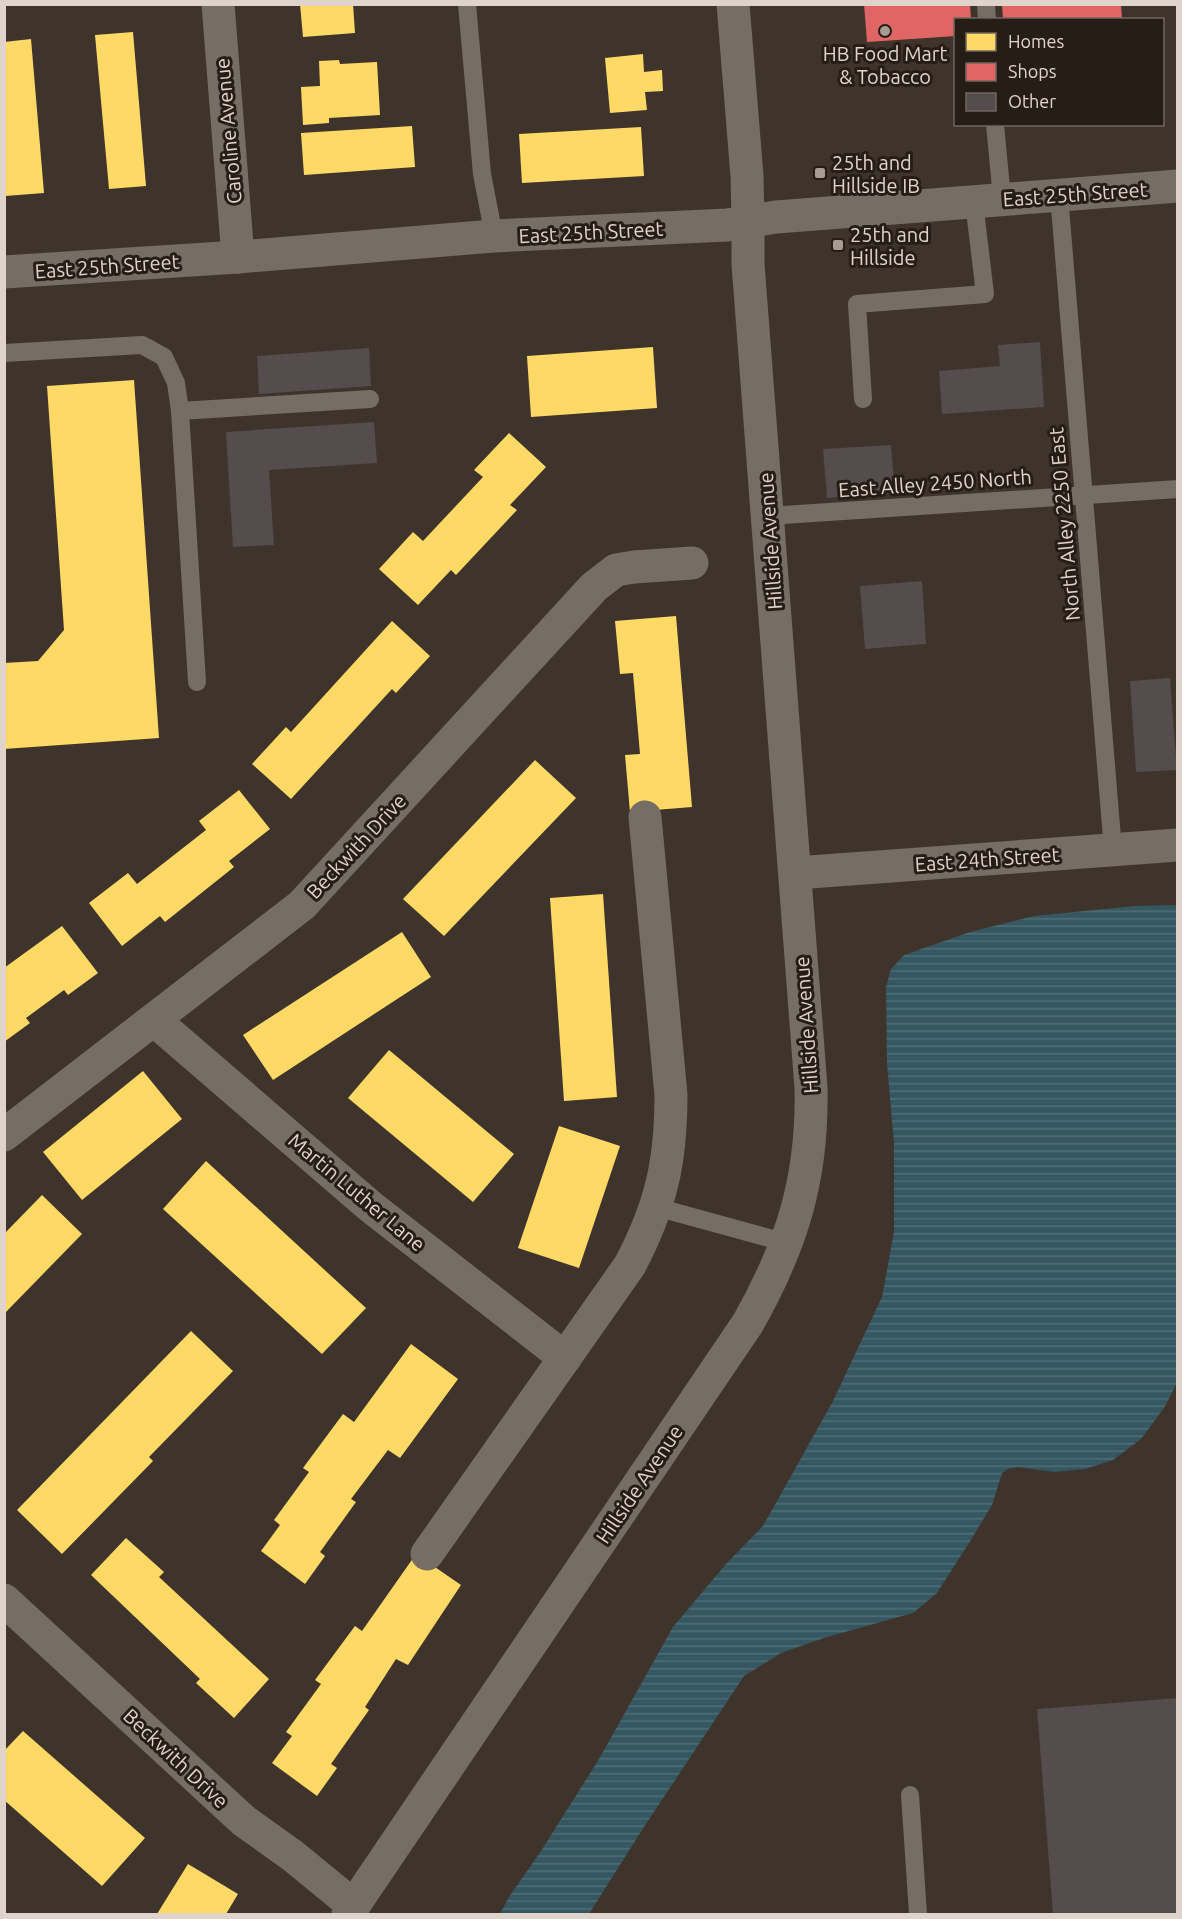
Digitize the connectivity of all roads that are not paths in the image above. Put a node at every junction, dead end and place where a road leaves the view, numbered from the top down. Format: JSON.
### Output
{"nodes":[{"id":1,"x":218,"y":4,"type":"edge"},
{"id":2,"x":468,"y":4,"type":"edge"},
{"id":3,"x":734,"y":4,"type":"edge"},
{"id":4,"x":995,"y":126,"type":"edge"},
{"id":5,"x":1178,"y":186,"type":"edge"},
{"id":6,"x":1059,"y":195,"type":"junction"},
{"id":7,"x":988,"y":201,"type":"junction"},
{"id":8,"x":748,"y":222,"type":"junction"},
{"id":9,"x":494,"y":236,"type":"junction"},
{"id":10,"x":238,"y":257,"type":"junction"},
{"id":11,"x":4,"y":272,"type":"edge"},
{"id":12,"x":4,"y":353,"type":"edge"},
{"id":13,"x":370,"y":399,"type":"dead end"},
{"id":14,"x":863,"y":399,"type":"dead end"},
{"id":15,"x":180,"y":411,"type":"junction"},
{"id":16,"x":1178,"y":489,"type":"edge"},
{"id":17,"x":1084,"y":495,"type":"junction"},
{"id":18,"x":768,"y":516,"type":"junction"},
{"id":19,"x":692,"y":563,"type":"dead end"},
{"id":20,"x":197,"y":682,"type":"dead end"},
{"id":21,"x":645,"y":817,"type":"dead end"},
{"id":22,"x":1178,"y":845,"type":"edge"},
{"id":23,"x":1113,"y":850,"type":"junction"},
{"id":24,"x":796,"y":873,"type":"junction"},
{"id":25,"x":154,"y":1020,"type":"junction"},
{"id":26,"x":4,"y":1135,"type":"edge"},
{"id":27,"x":656,"y":1208,"type":"junction"},
{"id":28,"x":787,"y":1243,"type":"junction"},
{"id":29,"x":565,"y":1358,"type":"junction"},
{"id":30,"x":427,"y":1554,"type":"dead end"},
{"id":31,"x":4,"y":1600,"type":"edge"},
{"id":32,"x":910,"y":1795,"type":"dead end"},
{"id":33,"x":351,"y":1910,"type":"edge"},
{"id":34,"x":918,"y":1914,"type":"edge"}],
"edges":[{"from":1,"to":10,"type":"street","name":"Caroline Avenue"},
{"from":2,"to":9,"type":"lane"},
{"from":3,"to":8,"type":"street","name":"Hillside Avenue"},
{"from":4,"to":7,"type":"lane"},
{"from":5,"to":6,"type":"street","name":"East 25th Street"},
{"from":6,"to":7,"type":"street","name":"East 25th Street"},
{"from":6,"to":17,"type":"lane","name":"North Alley 2250 East"},
{"from":7,"to":8,"type":"street","name":"East 25th Street"},
{"from":7,"to":14,"type":"lane"},
{"from":8,"to":9,"type":"street","name":"East 25th Street"},
{"from":8,"to":18,"type":"street","name":"Hillside Avenue"},
{"from":9,"to":10,"type":"street","name":"East 25th Street"},
{"from":10,"to":11,"type":"street","name":"East 25th Street"},
{"from":12,"to":15,"type":"lane"},
{"from":13,"to":15,"type":"lane"},
{"from":15,"to":20,"type":"lane"},
{"from":16,"to":17,"type":"lane","name":"East Alley 2450 North"},
{"from":17,"to":18,"type":"lane","name":"East Alley 2450 North"},
{"from":17,"to":23,"type":"lane","name":"North Alley 2250 East"},
{"from":18,"to":24,"type":"street","name":"Hillside Avenue"},
{"from":19,"to":25,"type":"street","name":"Beckwith Drive"},
{"from":21,"to":27,"type":"street"},
{"from":22,"to":23,"type":"street","name":"East 24th Street"},
{"from":23,"to":24,"type":"street","name":"East 24th Street"},
{"from":24,"to":28,"type":"street","name":"Hillside Avenue"},
{"from":25,"to":26,"type":"street","name":"Beckwith Drive"},
{"from":25,"to":29,"type":"street","name":"Martin Luther Lane"},
{"from":27,"to":28,"type":"lane"},
{"from":27,"to":29,"type":"street"},
{"from":28,"to":33,"type":"street","name":"Hillside Avenue"},
{"from":29,"to":30,"type":"street"},
{"from":31,"to":33,"type":"street","name":"Beckwith Drive"},
{"from":32,"to":34,"type":"lane"}]}
